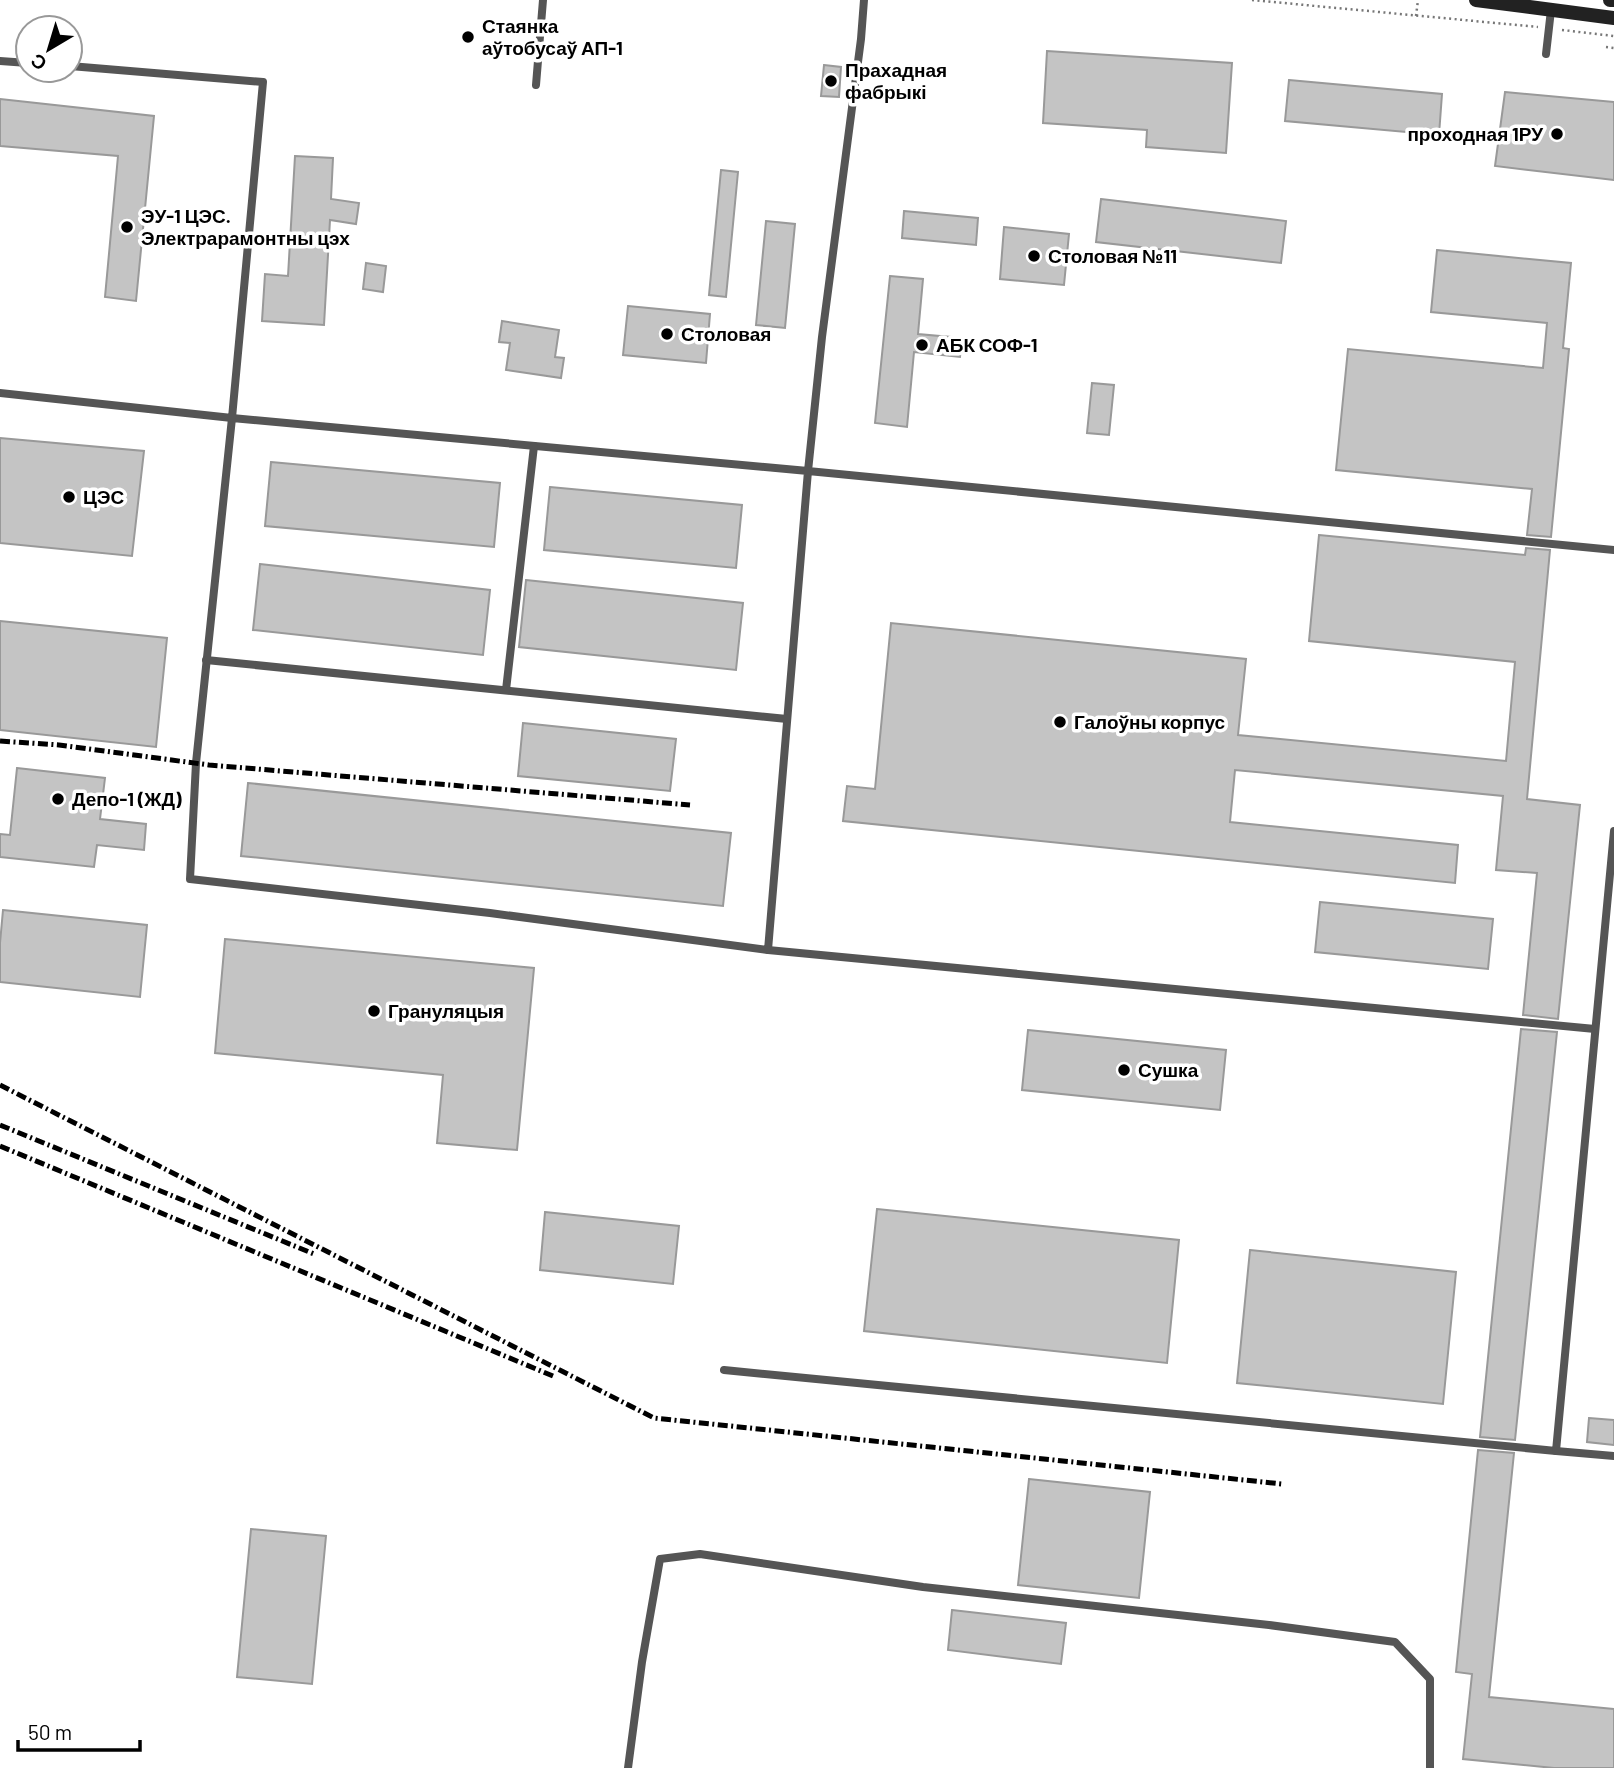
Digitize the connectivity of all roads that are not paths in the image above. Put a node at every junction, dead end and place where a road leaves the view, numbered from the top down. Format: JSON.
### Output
{"nodes":[{"id":1,"x":543,"y":0,"type":"edge"},
{"id":2,"x":864,"y":0,"type":"edge"},
{"id":3,"x":1476,"y":0,"type":"edge"},
{"id":4,"x":1551,"y":10,"type":"junction"},
{"id":5,"x":1614,"y":18,"type":"edge"},
{"id":6,"x":1546,"y":54,"type":"dead end"},
{"id":7,"x":84,"y":67,"type":"edge"},
{"id":8,"x":536,"y":85,"type":"dead end"},
{"id":9,"x":0,"y":393,"type":"edge"},
{"id":10,"x":232,"y":418,"type":"junction"},
{"id":11,"x":534,"y":446,"type":"junction"},
{"id":12,"x":808,"y":471,"type":"junction"},
{"id":13,"x":1614,"y":550,"type":"edge"},
{"id":14,"x":206,"y":660,"type":"junction"},
{"id":15,"x":506,"y":690,"type":"junction"},
{"id":16,"x":787,"y":719,"type":"junction"},
{"id":17,"x":1614,"y":831,"type":"edge"},
{"id":18,"x":768,"y":950,"type":"junction"},
{"id":19,"x":1595,"y":1029,"type":"junction"},
{"id":20,"x":724,"y":1370,"type":"dead end"},
{"id":21,"x":1556,"y":1451,"type":"junction"},
{"id":22,"x":1614,"y":1456,"type":"edge"},
{"id":23,"x":628,"y":1768,"type":"edge"},
{"id":24,"x":1430,"y":1768,"type":"edge"}],
"edges":[{"from":1,"to":8,"type":"lane"},
{"from":2,"to":12,"type":"lane"},
{"from":3,"to":4,"type":"main road"},
{"from":4,"to":5,"type":"main road"},
{"from":4,"to":6,"type":"lane"},
{"from":7,"to":10,"type":"lane"},
{"from":9,"to":10,"type":"lane"},
{"from":10,"to":11,"type":"lane"},
{"from":10,"to":14,"type":"lane"},
{"from":11,"to":12,"type":"lane"},
{"from":11,"to":15,"type":"lane"},
{"from":12,"to":13,"type":"lane"},
{"from":12,"to":16,"type":"lane"},
{"from":14,"to":15,"type":"lane"},
{"from":14,"to":18,"type":"lane"},
{"from":15,"to":16,"type":"lane"},
{"from":16,"to":18,"type":"lane"},
{"from":17,"to":19,"type":"lane"},
{"from":18,"to":19,"type":"lane"},
{"from":19,"to":21,"type":"lane"},
{"from":20,"to":21,"type":"lane"},
{"from":21,"to":22,"type":"lane"},
{"from":23,"to":24,"type":"lane"}]}
